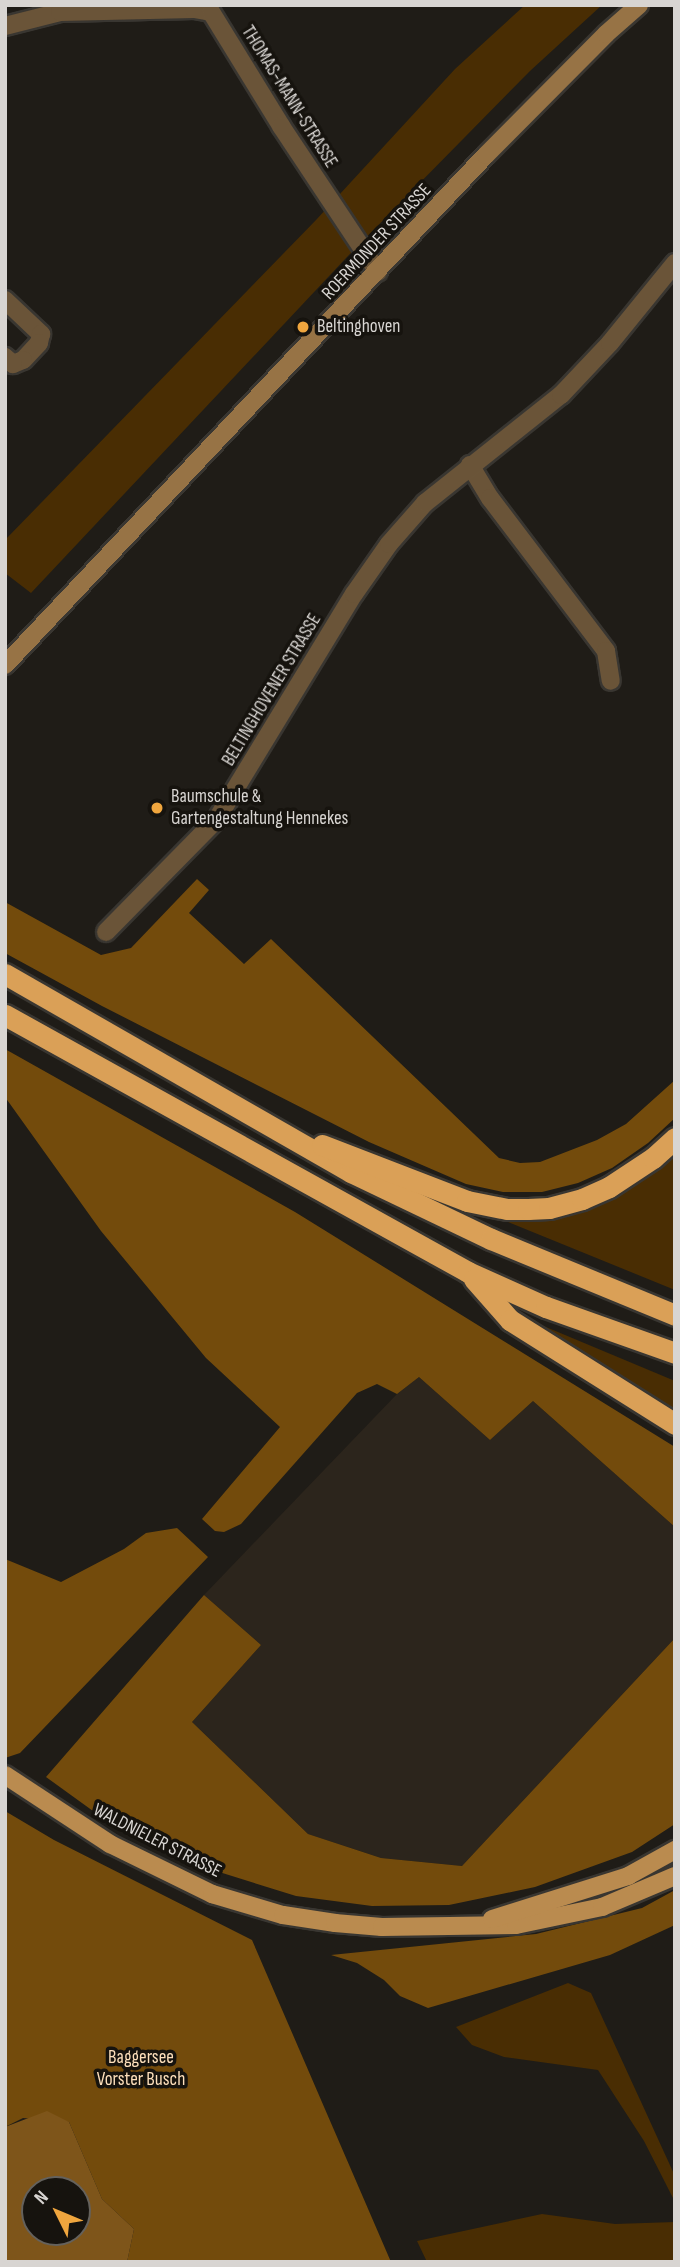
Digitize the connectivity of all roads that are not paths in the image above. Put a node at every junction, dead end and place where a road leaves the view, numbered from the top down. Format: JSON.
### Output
{"nodes":[{"id":1,"x":639,"y":5,"type":"edge"},
{"id":2,"x":212,"y":8,"type":"edge"},
{"id":3,"x":5,"y":26,"type":"edge"},
{"id":4,"x":675,"y":263,"type":"edge"},
{"id":5,"x":378,"y":272,"type":"junction"},
{"id":6,"x":5,"y":300,"type":"edge"},
{"id":7,"x":5,"y":357,"type":"edge"},
{"id":8,"x":470,"y":466,"type":"junction"},
{"id":9,"x":5,"y":665,"type":"edge"},
{"id":10,"x":611,"y":681,"type":"dead end"},
{"id":11,"x":106,"y":932,"type":"dead end"},
{"id":12,"x":5,"y":975,"type":"edge"},
{"id":13,"x":5,"y":1015,"type":"edge"},
{"id":14,"x":274,"y":1129,"type":"junction"},
{"id":15,"x":675,"y":1138,"type":"edge"},
{"id":16,"x":468,"y":1272,"type":"junction"},
{"id":17,"x":675,"y":1315,"type":"edge"},
{"id":18,"x":675,"y":1353,"type":"edge"},
{"id":19,"x":675,"y":1424,"type":"edge"},
{"id":20,"x":5,"y":1775,"type":"edge"},
{"id":21,"x":675,"y":1850,"type":"edge"},
{"id":22,"x":675,"y":1877,"type":"edge"},
{"id":23,"x":469,"y":1926,"type":"junction"}],
"edges":[{"from":1,"to":5,"type":"main road","name":"ROERMONDER STRASSE"},
{"from":2,"to":3,"type":"street","name":"THOMAS-MANN-STRASSE"},
{"from":2,"to":5,"type":"street","name":"THOMAS-MANN-STRASSE"},
{"from":4,"to":8,"type":"street","name":"BELTINGHOVENER STRASSE"},
{"from":5,"to":9,"type":"main road","name":"ROERMONDER STRASSE"},
{"from":6,"to":7,"type":"street"},
{"from":8,"to":10,"type":"street"},
{"from":8,"to":11,"type":"street","name":"BELTINGHOVENER STRASSE"},
{"from":12,"to":14,"type":"highway"},
{"from":13,"to":16,"type":"highway"},
{"from":14,"to":15,"type":"highway"},
{"from":14,"to":17,"type":"highway"},
{"from":16,"to":18,"type":"highway"},
{"from":16,"to":19,"type":"highway"},
{"from":20,"to":23,"type":"main road","name":"WALDNIELER STRASSE"},
{"from":21,"to":23,"type":"main road","name":"WALDNIELER STRASSE"},
{"from":22,"to":23,"type":"main road","name":"WALDNIELER STRASSE"}]}
